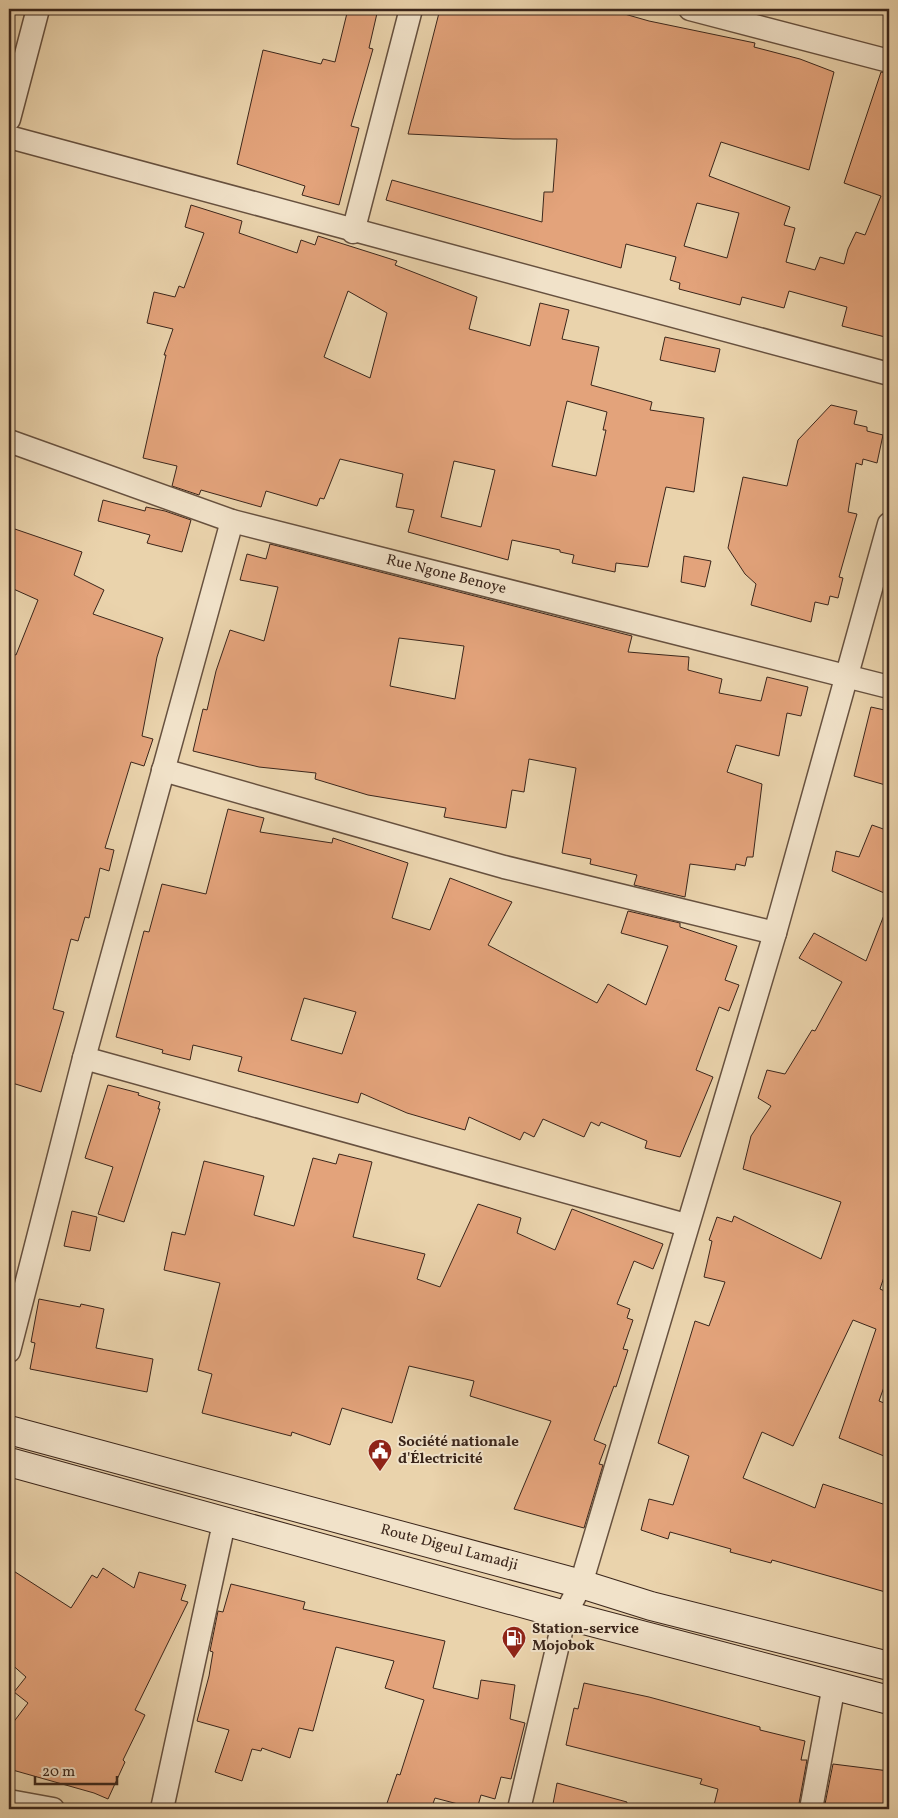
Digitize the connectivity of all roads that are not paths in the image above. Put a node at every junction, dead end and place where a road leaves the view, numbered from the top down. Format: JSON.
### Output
{"nodes":[{"id":1,"x":38,"y":9,"type":"edge"},
{"id":2,"x":411,"y":9,"type":"edge"},
{"id":3,"x":690,"y":9,"type":"edge"},
{"id":4,"x":889,"y":61,"type":"edge"},
{"id":5,"x":9,"y":119,"type":"edge"},
{"id":6,"x":9,"y":137,"type":"edge"},
{"id":7,"x":353,"y":232,"type":"junction"},
{"id":8,"x":889,"y":374,"type":"edge"},
{"id":9,"x":9,"y":441,"type":"edge"},
{"id":10,"x":232,"y":521,"type":"junction"},
{"id":11,"x":889,"y":524,"type":"edge"},
{"id":12,"x":848,"y":676,"type":"junction"},
{"id":13,"x":889,"y":687,"type":"edge"},
{"id":14,"x":163,"y":770,"type":"junction"},
{"id":15,"x":774,"y":933,"type":"junction"},
{"id":16,"x":84,"y":1058,"type":"junction"},
{"id":17,"x":686,"y":1225,"type":"junction"},
{"id":18,"x":9,"y":1350,"type":"edge"},
{"id":19,"x":9,"y":1430,"type":"edge"},
{"id":20,"x":9,"y":1462,"type":"edge"},
{"id":21,"x":224,"y":1523,"type":"junction"},
{"id":22,"x":581,"y":1584,"type":"junction"},
{"id":23,"x":566,"y":1615,"type":"junction"},
{"id":24,"x":889,"y":1666,"type":"edge"},
{"id":25,"x":834,"y":1685,"type":"junction"},
{"id":26,"x":889,"y":1700,"type":"edge"},
{"id":27,"x":9,"y":1800,"type":"edge"},
{"id":28,"x":53,"y":1809,"type":"edge"},
{"id":29,"x":162,"y":1809,"type":"edge"},
{"id":30,"x":519,"y":1809,"type":"edge"},
{"id":31,"x":811,"y":1809,"type":"edge"}],
"edges":[{"from":1,"to":5,"type":"street"},
{"from":2,"to":7,"type":"street"},
{"from":3,"to":4,"type":"street"},
{"from":6,"to":7,"type":"street"},
{"from":7,"to":8,"type":"street"},
{"from":9,"to":10,"type":"street","name":"Rue Ngone Benoye"},
{"from":10,"to":12,"type":"street","name":"Rue Ngone Benoye"},
{"from":10,"to":14,"type":"street"},
{"from":11,"to":12,"type":"street"},
{"from":12,"to":13,"type":"street","name":"Rue Ngone Benoye"},
{"from":12,"to":15,"type":"street"},
{"from":14,"to":15,"type":"street"},
{"from":14,"to":16,"type":"street"},
{"from":15,"to":17,"type":"street"},
{"from":16,"to":17,"type":"street"},
{"from":16,"to":18,"type":"street"},
{"from":17,"to":22,"type":"street"},
{"from":19,"to":22,"type":"main road","name":"Route Digeul Lamadji"},
{"from":20,"to":21,"type":"main road"},
{"from":21,"to":23,"type":"main road"},
{"from":21,"to":29,"type":"street"},
{"from":22,"to":23,"type":"street"},
{"from":22,"to":24,"type":"main road","name":"Route Digeul Lamadji"},
{"from":23,"to":25,"type":"main road"},
{"from":23,"to":30,"type":"street"},
{"from":25,"to":26,"type":"main road"},
{"from":25,"to":31,"type":"street"},
{"from":27,"to":28,"type":"street"}]}
